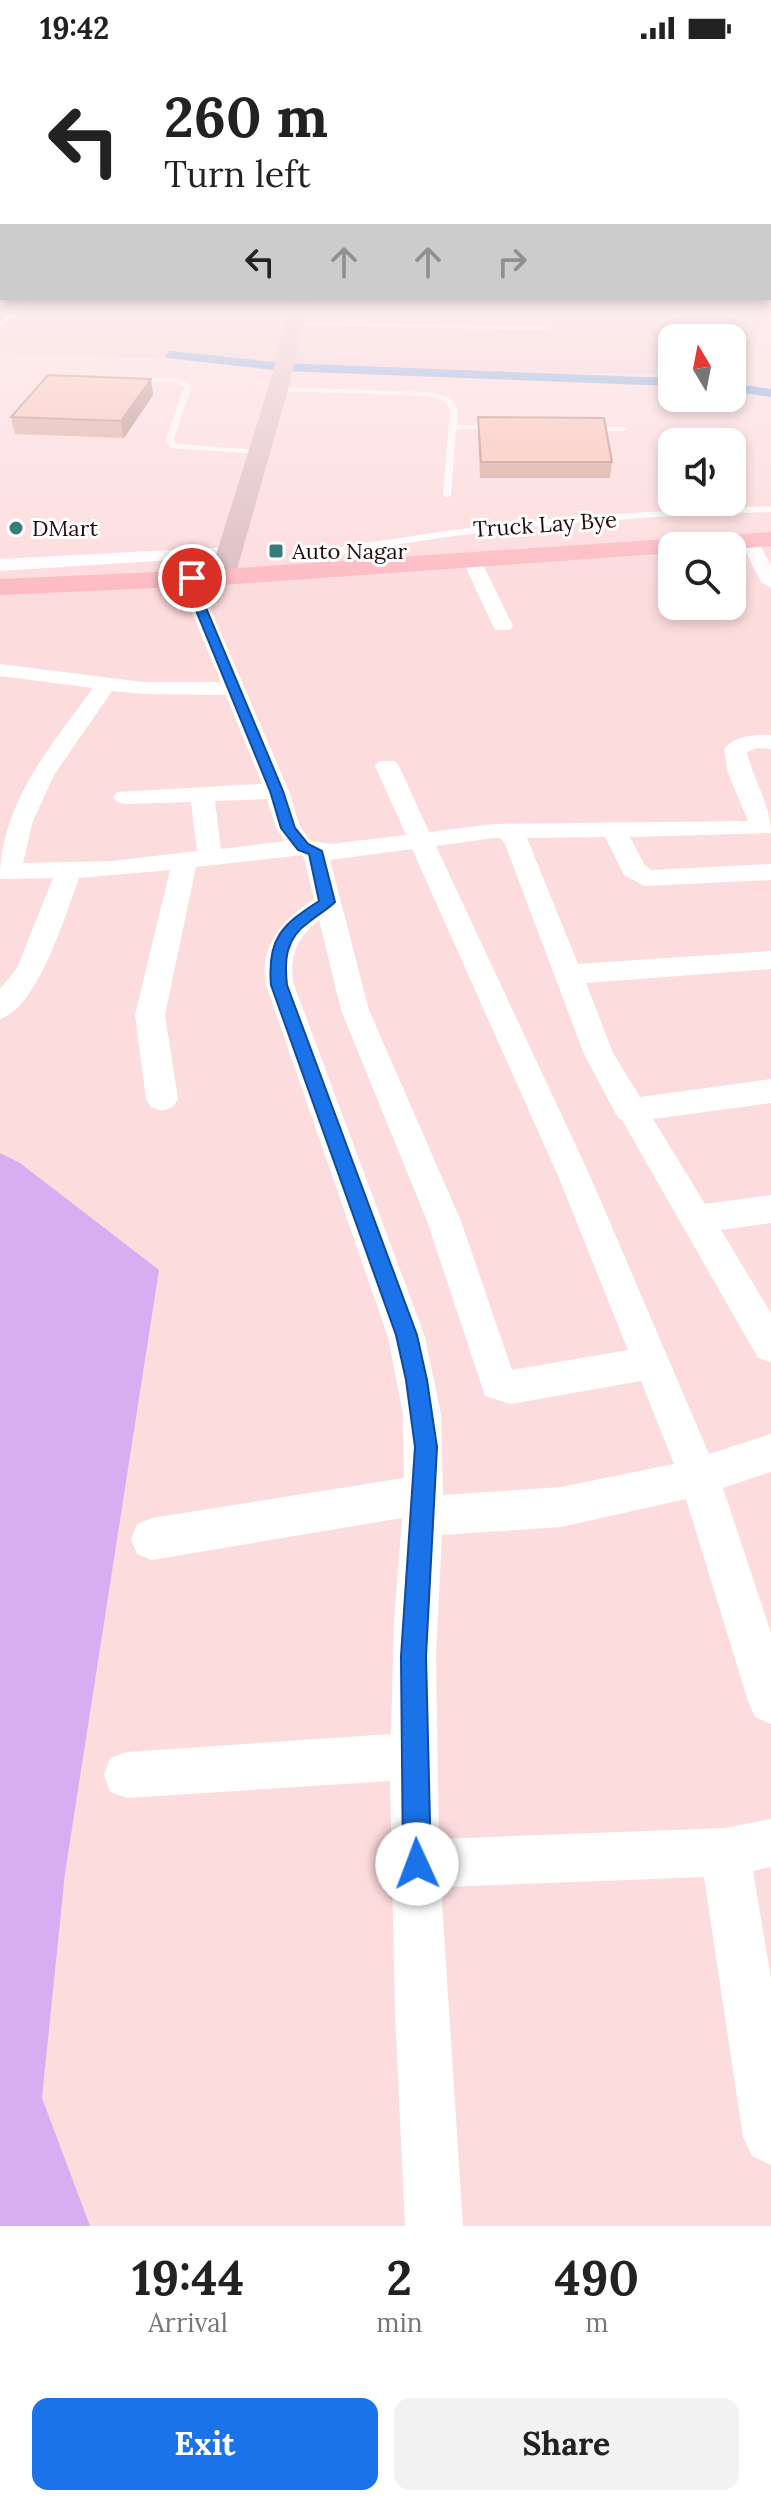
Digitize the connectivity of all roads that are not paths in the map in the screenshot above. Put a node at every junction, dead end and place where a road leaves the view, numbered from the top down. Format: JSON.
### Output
{"nodes":[{"id":1,"x":185,"y":394,"type":"edge"},
{"id":2,"x":276,"y":394,"type":"edge"},
{"id":3,"x":398,"y":394,"type":"edge"},
{"id":4,"x":453,"y":427,"type":"junction"},
{"id":5,"x":515,"y":428,"type":"edge"},
{"id":6,"x":577,"y":428,"type":"edge"},
{"id":7,"x":623,"y":429,"type":"dead end"},
{"id":8,"x":259,"y":452,"type":"junction"},
{"id":9,"x":447,"y":495,"type":"dead end"},
{"id":10,"x":771,"y":509,"type":"edge"},
{"id":11,"x":771,"y":527,"type":"edge"},
{"id":12,"x":760,"y":540,"type":"edge"},
{"id":13,"x":321,"y":556,"type":"junction"},
{"id":14,"x":471,"y":559,"type":"junction"},
{"id":15,"x":226,"y":563,"type":"junction"},
{"id":16,"x":0,"y":565,"type":"edge"},
{"id":17,"x":0,"y":574,"type":"edge"},
{"id":18,"x":192,"y":578,"type":"junction"},
{"id":19,"x":771,"y":582,"type":"edge"},
{"id":20,"x":0,"y":587,"type":"edge"},
{"id":21,"x":503,"y":626,"type":"dead end"},
{"id":22,"x":0,"y":670,"type":"edge"},
{"id":23,"x":107,"y":683,"type":"junction"},
{"id":24,"x":232,"y":689,"type":"junction"},
{"id":25,"x":771,"y":742,"type":"edge"},
{"id":26,"x":387,"y":766,"type":"dead end"},
{"id":27,"x":277,"y":791,"type":"junction"},
{"id":28,"x":202,"y":794,"type":"junction"},
{"id":29,"x":125,"y":797,"type":"dead end"},
{"id":30,"x":615,"y":831,"type":"junction"},
{"id":31,"x":509,"y":833,"type":"junction"},
{"id":32,"x":768,"y":834,"type":"edge"},
{"id":33,"x":423,"y":840,"type":"junction"},
{"id":34,"x":309,"y":849,"type":"junction"},
{"id":35,"x":198,"y":859,"type":"junction"},
{"id":36,"x":69,"y":870,"type":"junction"},
{"id":37,"x":4,"y":871,"type":"edge"},
{"id":38,"x":771,"y":872,"type":"edge"},
{"id":39,"x":327,"y":902,"type":"junction"},
{"id":40,"x":771,"y":960,"type":"edge"},
{"id":41,"x":566,"y":975,"type":"junction"},
{"id":42,"x":0,"y":1009,"type":"edge"},
{"id":43,"x":771,"y":1091,"type":"edge"},
{"id":44,"x":162,"y":1099,"type":"dead end"},
{"id":45,"x":629,"y":1110,"type":"junction"},
{"id":46,"x":771,"y":1209,"type":"edge"},
{"id":47,"x":697,"y":1219,"type":"junction"},
{"id":48,"x":767,"y":1331,"type":"edge"},
{"id":49,"x":650,"y":1363,"type":"junction"},
{"id":50,"x":771,"y":1453,"type":"edge"},
{"id":51,"x":699,"y":1477,"type":"junction"},
{"id":52,"x":422,"y":1505,"type":"junction"},
{"id":53,"x":152,"y":1539,"type":"dead end"},
{"id":54,"x":771,"y":1701,"type":"edge"},
{"id":55,"x":415,"y":1756,"type":"junction"},
{"id":56,"x":127,"y":1775,"type":"dead end"},
{"id":57,"x":748,"y":1848,"type":"edge"},
{"id":58,"x":417,"y":1864,"type":"junction"},
{"id":59,"x":771,"y":2137,"type":"edge"},
{"id":60,"x":434,"y":2226,"type":"edge"}],
"edges":[{"from":1,"to":8,"type":"lane"},
{"from":2,"to":8,"type":"street"},
{"from":3,"to":4,"type":"lane"},
{"from":4,"to":5,"type":"lane"},
{"from":4,"to":9,"type":"lane"},
{"from":6,"to":7,"type":"lane"},
{"from":8,"to":15,"type":"street"},
{"from":10,"to":13,"type":"lane","name":"Truck Lay Bye"},
{"from":11,"to":13,"type":"main road"},
{"from":12,"to":14,"type":"main road"},
{"from":12,"to":19,"type":"street"},
{"from":13,"to":15,"type":"main road"},
{"from":14,"to":15,"type":"main road"},
{"from":14,"to":21,"type":"street"},
{"from":15,"to":16,"type":"street"},
{"from":15,"to":17,"type":"main road"},
{"from":15,"to":18,"type":"main road"},
{"from":18,"to":20,"type":"main road"},
{"from":18,"to":24,"type":"street"},
{"from":22,"to":23,"type":"street"},
{"from":23,"to":24,"type":"street"},
{"from":23,"to":37,"type":"street"},
{"from":24,"to":27,"type":"street"},
{"from":25,"to":32,"type":"street"},
{"from":26,"to":33,"type":"street"},
{"from":27,"to":28,"type":"street"},
{"from":27,"to":34,"type":"street"},
{"from":28,"to":29,"type":"street"},
{"from":28,"to":35,"type":"street"},
{"from":30,"to":31,"type":"street"},
{"from":30,"to":32,"type":"street"},
{"from":30,"to":38,"type":"street"},
{"from":31,"to":33,"type":"street"},
{"from":31,"to":41,"type":"street"},
{"from":33,"to":34,"type":"street"},
{"from":33,"to":49,"type":"street"},
{"from":34,"to":35,"type":"street"},
{"from":34,"to":39,"type":"street"},
{"from":35,"to":36,"type":"street"},
{"from":35,"to":44,"type":"street"},
{"from":36,"to":37,"type":"street"},
{"from":36,"to":42,"type":"street"},
{"from":39,"to":49,"type":"street"},
{"from":39,"to":52,"type":"street"},
{"from":40,"to":41,"type":"street"},
{"from":41,"to":45,"type":"street"},
{"from":43,"to":45,"type":"street"},
{"from":45,"to":47,"type":"street"},
{"from":46,"to":47,"type":"street"},
{"from":47,"to":48,"type":"street"},
{"from":49,"to":51,"type":"street"},
{"from":50,"to":51,"type":"street"},
{"from":51,"to":52,"type":"street"},
{"from":51,"to":54,"type":"street"},
{"from":52,"to":53,"type":"street"},
{"from":52,"to":55,"type":"street"},
{"from":55,"to":56,"type":"street"},
{"from":55,"to":58,"type":"street"},
{"from":57,"to":58,"type":"street"},
{"from":57,"to":59,"type":"street"},
{"from":58,"to":60,"type":"street"}]}
